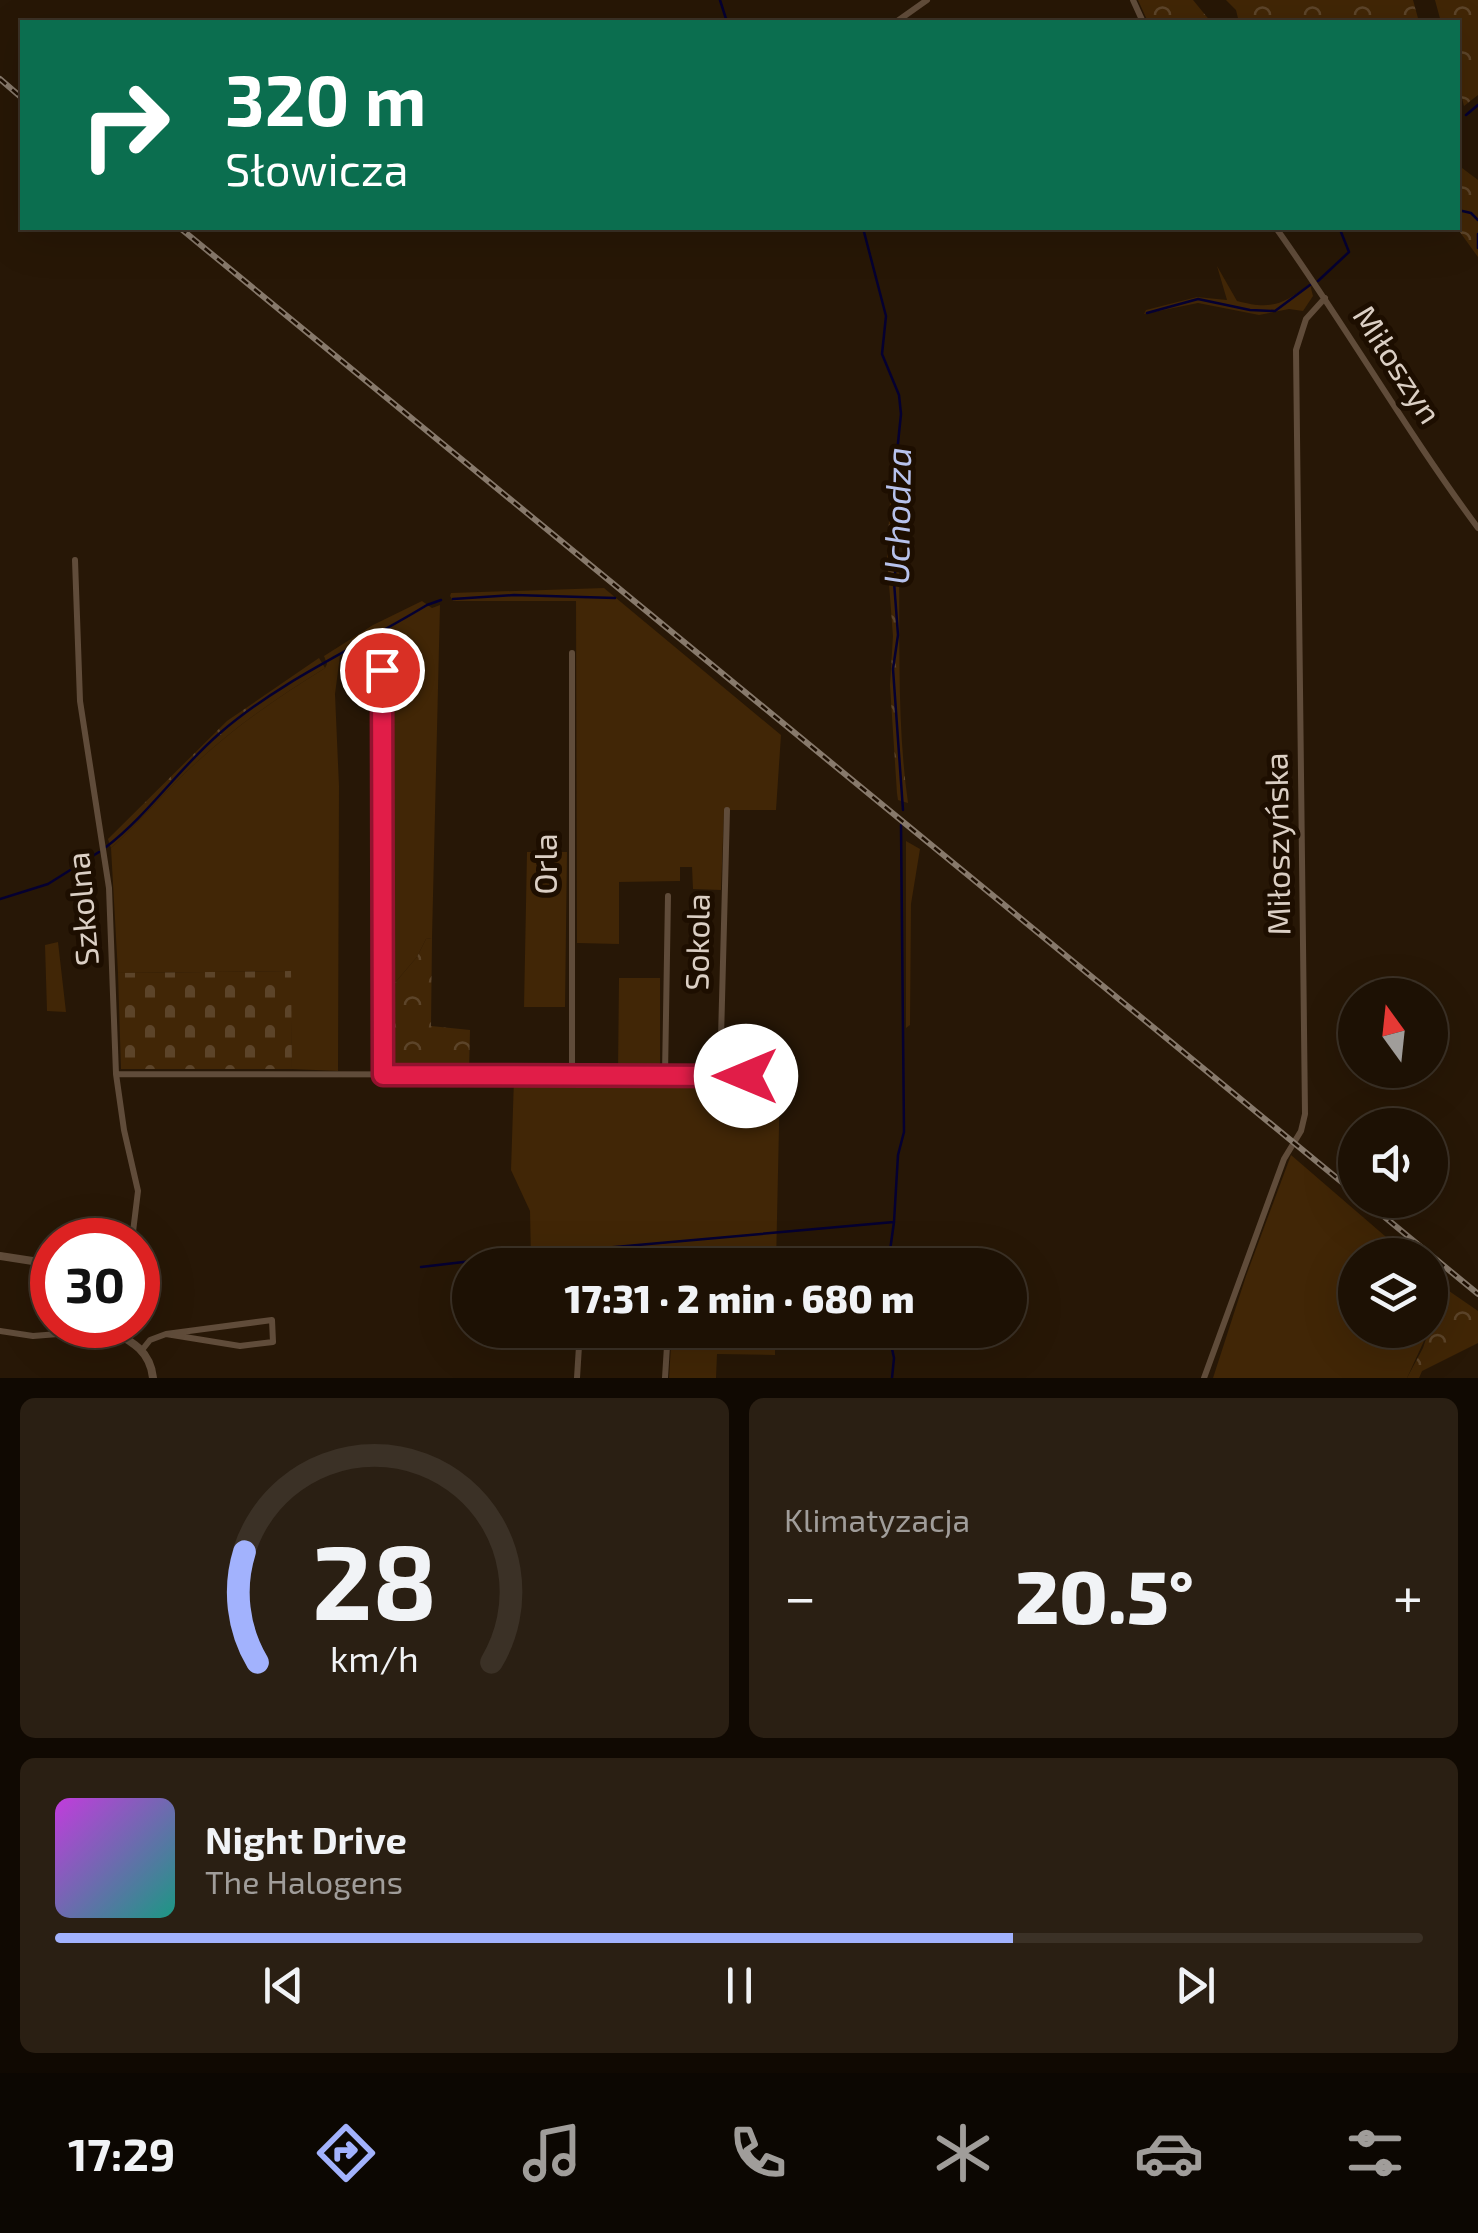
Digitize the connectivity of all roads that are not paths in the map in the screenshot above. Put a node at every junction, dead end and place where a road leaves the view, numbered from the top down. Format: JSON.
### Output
{"nodes":[{"id":1,"x":927,"y":0,"type":"edge"},
{"id":2,"x":899,"y":20,"type":"edge"},
{"id":3,"x":1277,"y":230,"type":"edge"},
{"id":4,"x":1324,"y":298,"type":"junction"},
{"id":5,"x":1478,"y":528,"type":"edge"},
{"id":6,"x":75,"y":560,"type":"dead end"},
{"id":7,"x":572,"y":653,"type":"dead end"},
{"id":8,"x":382,"y":670,"type":"dead end"},
{"id":9,"x":727,"y":810,"type":"dead end"},
{"id":10,"x":668,"y":896,"type":"dead end"},
{"id":11,"x":116,"y":1074,"type":"junction"},
{"id":12,"x":383,"y":1075,"type":"junction"},
{"id":13,"x":666,"y":1075,"type":"junction"},
{"id":14,"x":572,"y":1076,"type":"junction"},
{"id":15,"x":720,"y":1076,"type":"junction"},
{"id":16,"x":772,"y":1076,"type":"dead end"},
{"id":17,"x":135,"y":1218,"type":"edge"},
{"id":18,"x":0,"y":1256,"type":"edge"},
{"id":19,"x":30,"y":1261,"type":"edge"},
{"id":20,"x":0,"y":1331,"type":"edge"},
{"id":21,"x":30,"y":1334,"type":"edge"},
{"id":22,"x":166,"y":1334,"type":"junction"},
{"id":23,"x":139,"y":1348,"type":"edge"},
{"id":24,"x":579,"y":1348,"type":"edge"},
{"id":25,"x":667,"y":1348,"type":"edge"},
{"id":26,"x":142,"y":1350,"type":"junction"},
{"id":27,"x":153,"y":1378,"type":"edge"},
{"id":28,"x":577,"y":1378,"type":"edge"},
{"id":29,"x":665,"y":1378,"type":"edge"},
{"id":30,"x":1204,"y":1378,"type":"edge"}],
"edges":[{"from":1,"to":2,"type":"street"},
{"from":3,"to":4,"type":"street","name":"Miłoszyn"},
{"from":4,"to":5,"type":"street","name":"Miłoszyn"},
{"from":4,"to":30,"type":"street","name":"Miłoszyńska"},
{"from":6,"to":11,"type":"street","name":"Szkolna"},
{"from":7,"to":14,"type":"street","name":"Orla"},
{"from":8,"to":12,"type":"street"},
{"from":9,"to":15,"type":"street","name":"Sokola"},
{"from":10,"to":13,"type":"street"},
{"from":11,"to":12,"type":"street"},
{"from":11,"to":17,"type":"street","name":"Szkolna"},
{"from":12,"to":14,"type":"street"},
{"from":13,"to":14,"type":"street"},
{"from":13,"to":15,"type":"street"},
{"from":15,"to":16,"type":"street"},
{"from":18,"to":19,"type":"street"},
{"from":20,"to":21,"type":"street"},
{"from":22,"to":22,"type":"street"},
{"from":22,"to":26,"type":"street"},
{"from":23,"to":26,"type":"street"},
{"from":24,"to":28,"type":"street"},
{"from":25,"to":29,"type":"street"},
{"from":26,"to":27,"type":"street"}]}
